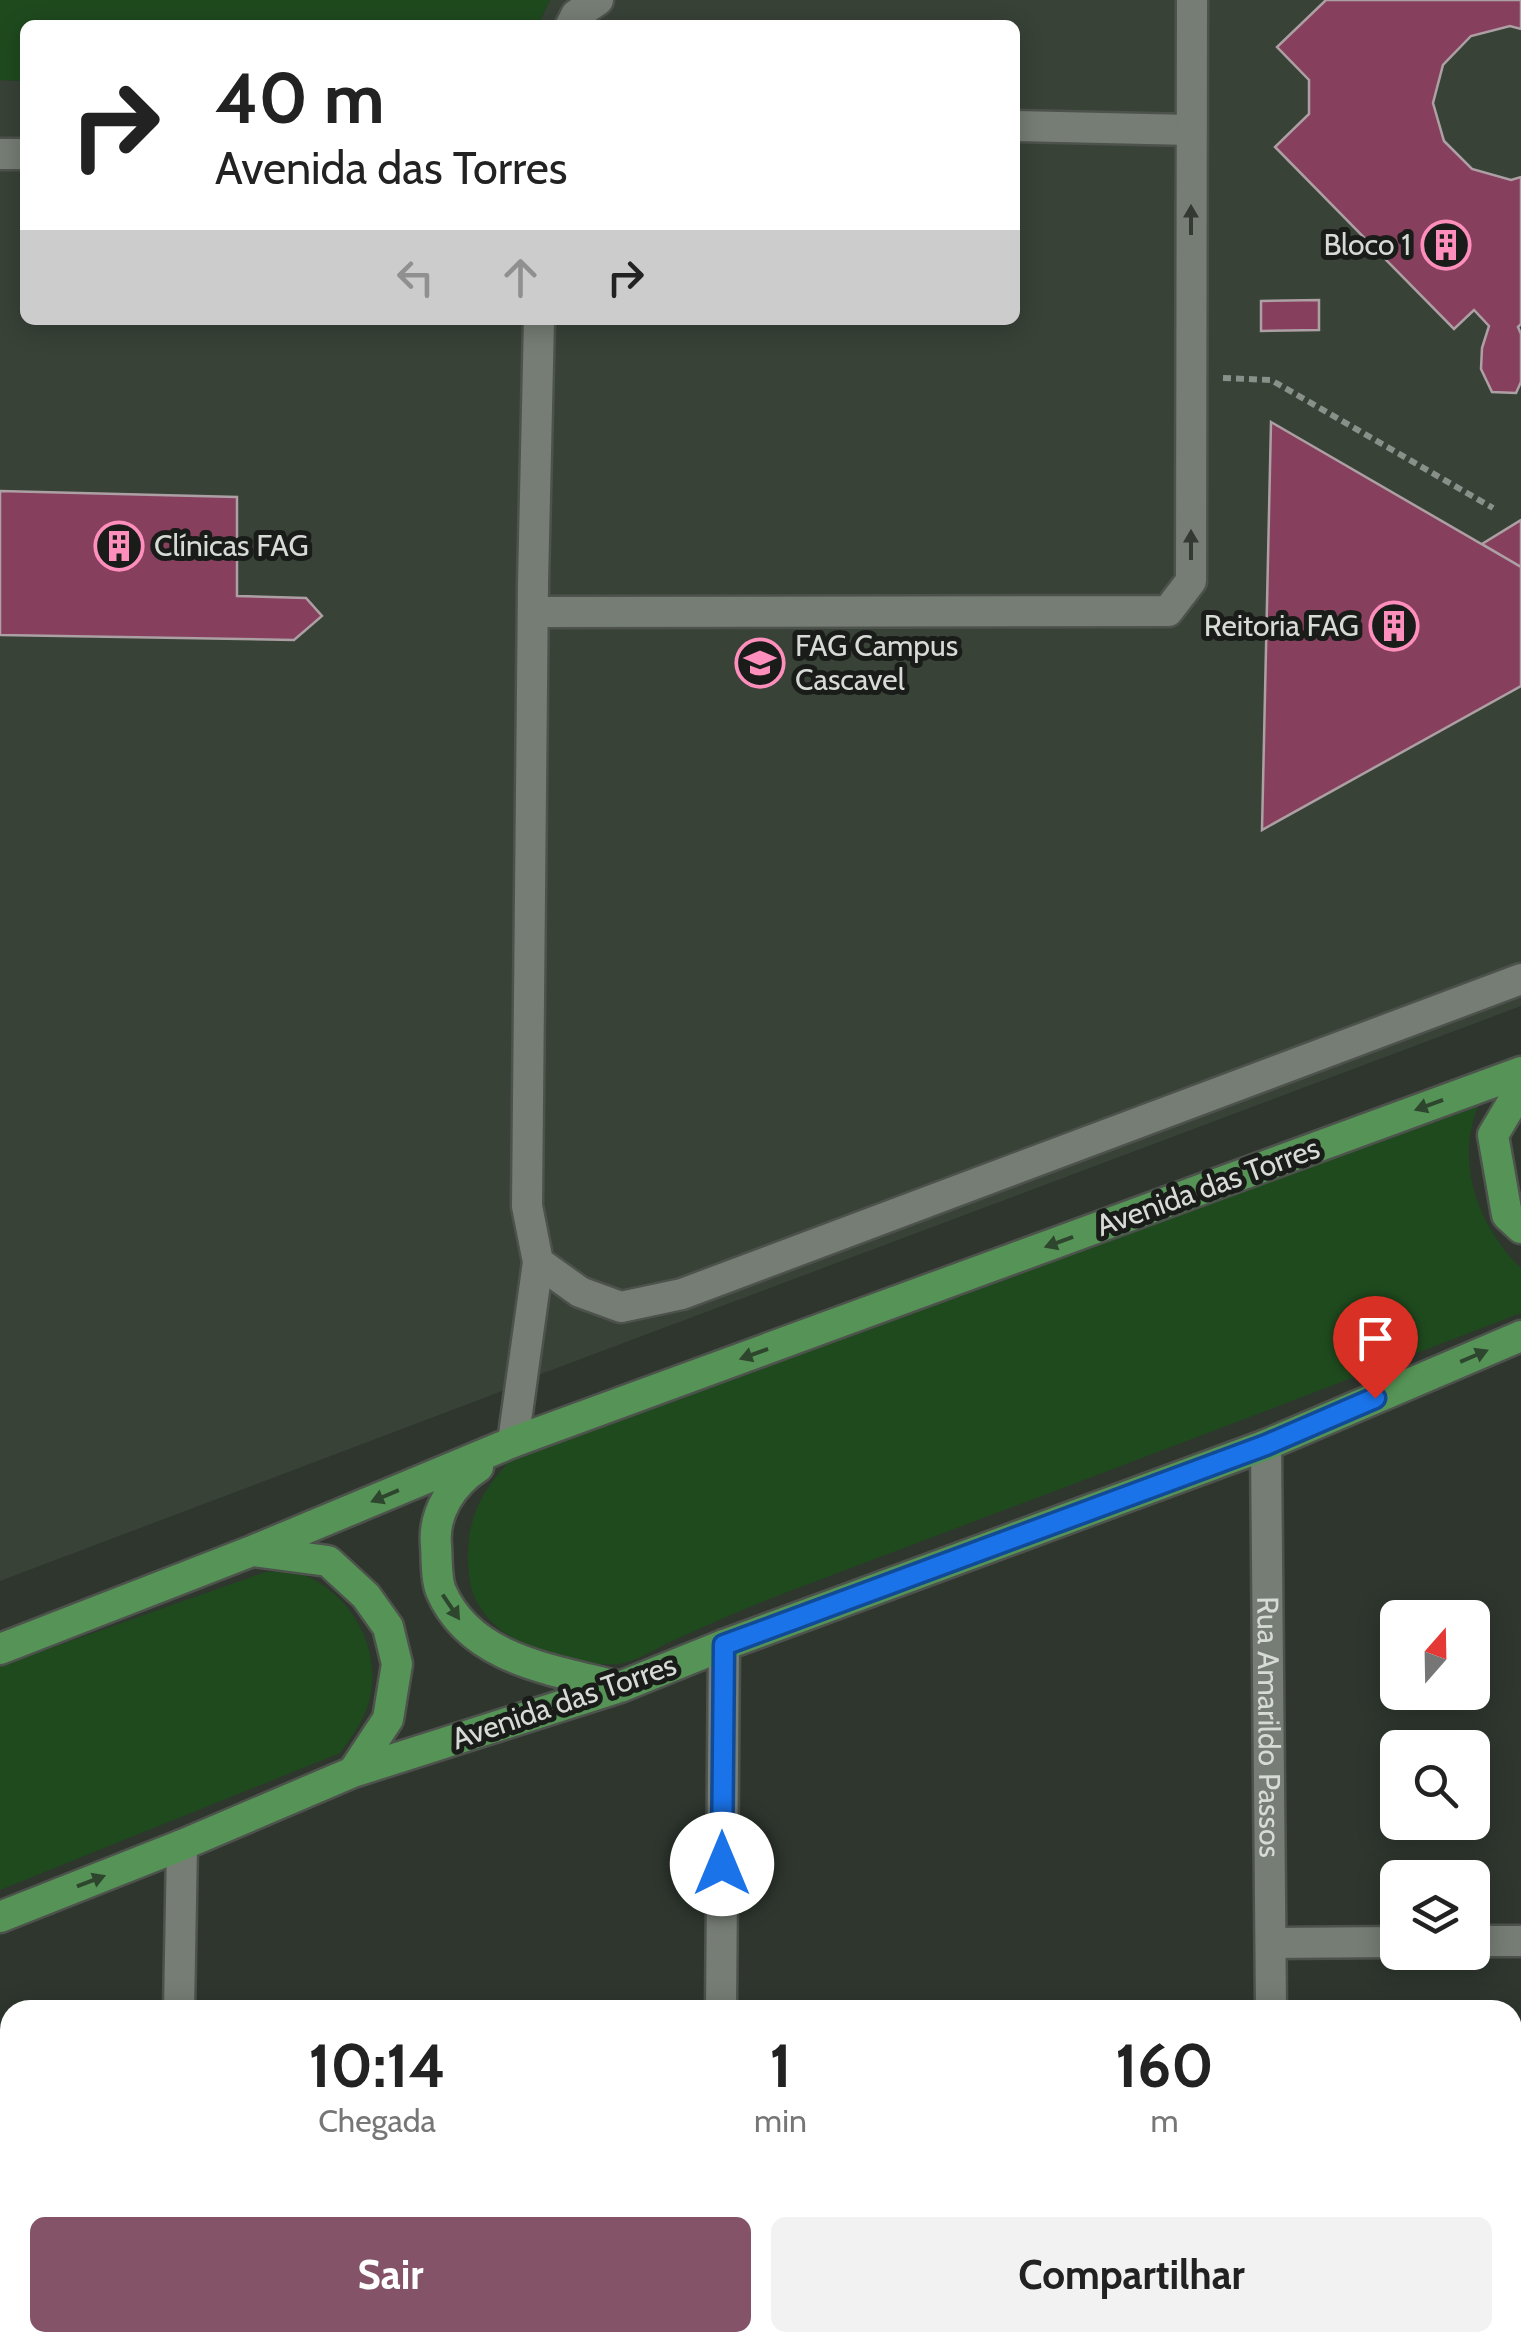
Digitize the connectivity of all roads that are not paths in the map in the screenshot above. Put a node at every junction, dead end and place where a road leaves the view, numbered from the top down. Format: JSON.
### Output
{"nodes":[{"id":1,"x":598,"y":0,"type":"edge"},
{"id":2,"x":1192,"y":0,"type":"edge"},
{"id":3,"x":574,"y":20,"type":"edge"},
{"id":4,"x":1020,"y":126,"type":"edge"},
{"id":5,"x":1190,"y":130,"type":"junction"},
{"id":6,"x":539,"y":325,"type":"edge"},
{"id":7,"x":535,"y":612,"type":"junction"},
{"id":8,"x":1521,"y":979,"type":"edge"},
{"id":9,"x":1521,"y":1072,"type":"edge"},
{"id":10,"x":1521,"y":1088,"type":"edge"},
{"id":11,"x":1521,"y":1228,"type":"edge"},
{"id":12,"x":538,"y":1262,"type":"junction"},
{"id":13,"x":1521,"y":1336,"type":"edge"},
{"id":14,"x":513,"y":1442,"type":"junction"},
{"id":15,"x":1266,"y":1445,"type":"junction"},
{"id":16,"x":252,"y":1551,"type":"junction"},
{"id":17,"x":724,"y":1645,"type":"junction"},
{"id":18,"x":0,"y":1649,"type":"edge"},
{"id":19,"x":620,"y":1688,"type":"junction"},
{"id":20,"x":354,"y":1772,"type":"junction"},
{"id":21,"x":182,"y":1845,"type":"junction"},
{"id":22,"x":0,"y":1916,"type":"edge"},
{"id":23,"x":1490,"y":1941,"type":"edge"},
{"id":24,"x":1521,"y":1941,"type":"edge"},
{"id":25,"x":1380,"y":1942,"type":"edge"},
{"id":26,"x":1271,"y":1943,"type":"junction"},
{"id":27,"x":179,"y":2000,"type":"edge"},
{"id":28,"x":721,"y":2000,"type":"edge"},
{"id":29,"x":1271,"y":2000,"type":"edge"}],
"edges":[{"from":1,"to":3,"type":"street"},
{"from":2,"to":5,"type":"street"},
{"from":4,"to":5,"type":"street"},
{"from":7,"to":5,"type":"street","one_way":true},
{"from":6,"to":7,"type":"street"},
{"from":7,"to":12,"type":"street"},
{"from":8,"to":12,"type":"street"},
{"from":9,"to":14,"type":"main road","name":"Avenida das Torres","one_way":true},
{"from":10,"to":11,"type":"main road"},
{"from":12,"to":14,"type":"street"},
{"from":15,"to":13,"type":"main road","name":"Avenida das Torres","one_way":true},
{"from":14,"to":16,"type":"main road","name":"Avenida das Torres","one_way":true},
{"from":14,"to":19,"type":"main road","one_way":true},
{"from":15,"to":17,"type":"main road","name":"Avenida das Torres"},
{"from":15,"to":26,"type":"street","name":"Rua Amarildo Passos"},
{"from":16,"to":18,"type":"main road","name":"Avenida das Torres"},
{"from":16,"to":20,"type":"main road"},
{"from":17,"to":19,"type":"main road","name":"Avenida das Torres"},
{"from":17,"to":28,"type":"street"},
{"from":19,"to":20,"type":"main road","name":"Avenida das Torres"},
{"from":20,"to":21,"type":"main road","name":"Avenida das Torres"},
{"from":22,"to":21,"type":"main road","name":"Avenida das Torres","one_way":true},
{"from":21,"to":27,"type":"street"},
{"from":23,"to":24,"type":"street"},
{"from":25,"to":26,"type":"street"},
{"from":26,"to":29,"type":"street","name":"Rua Amarildo Passos"}]}
